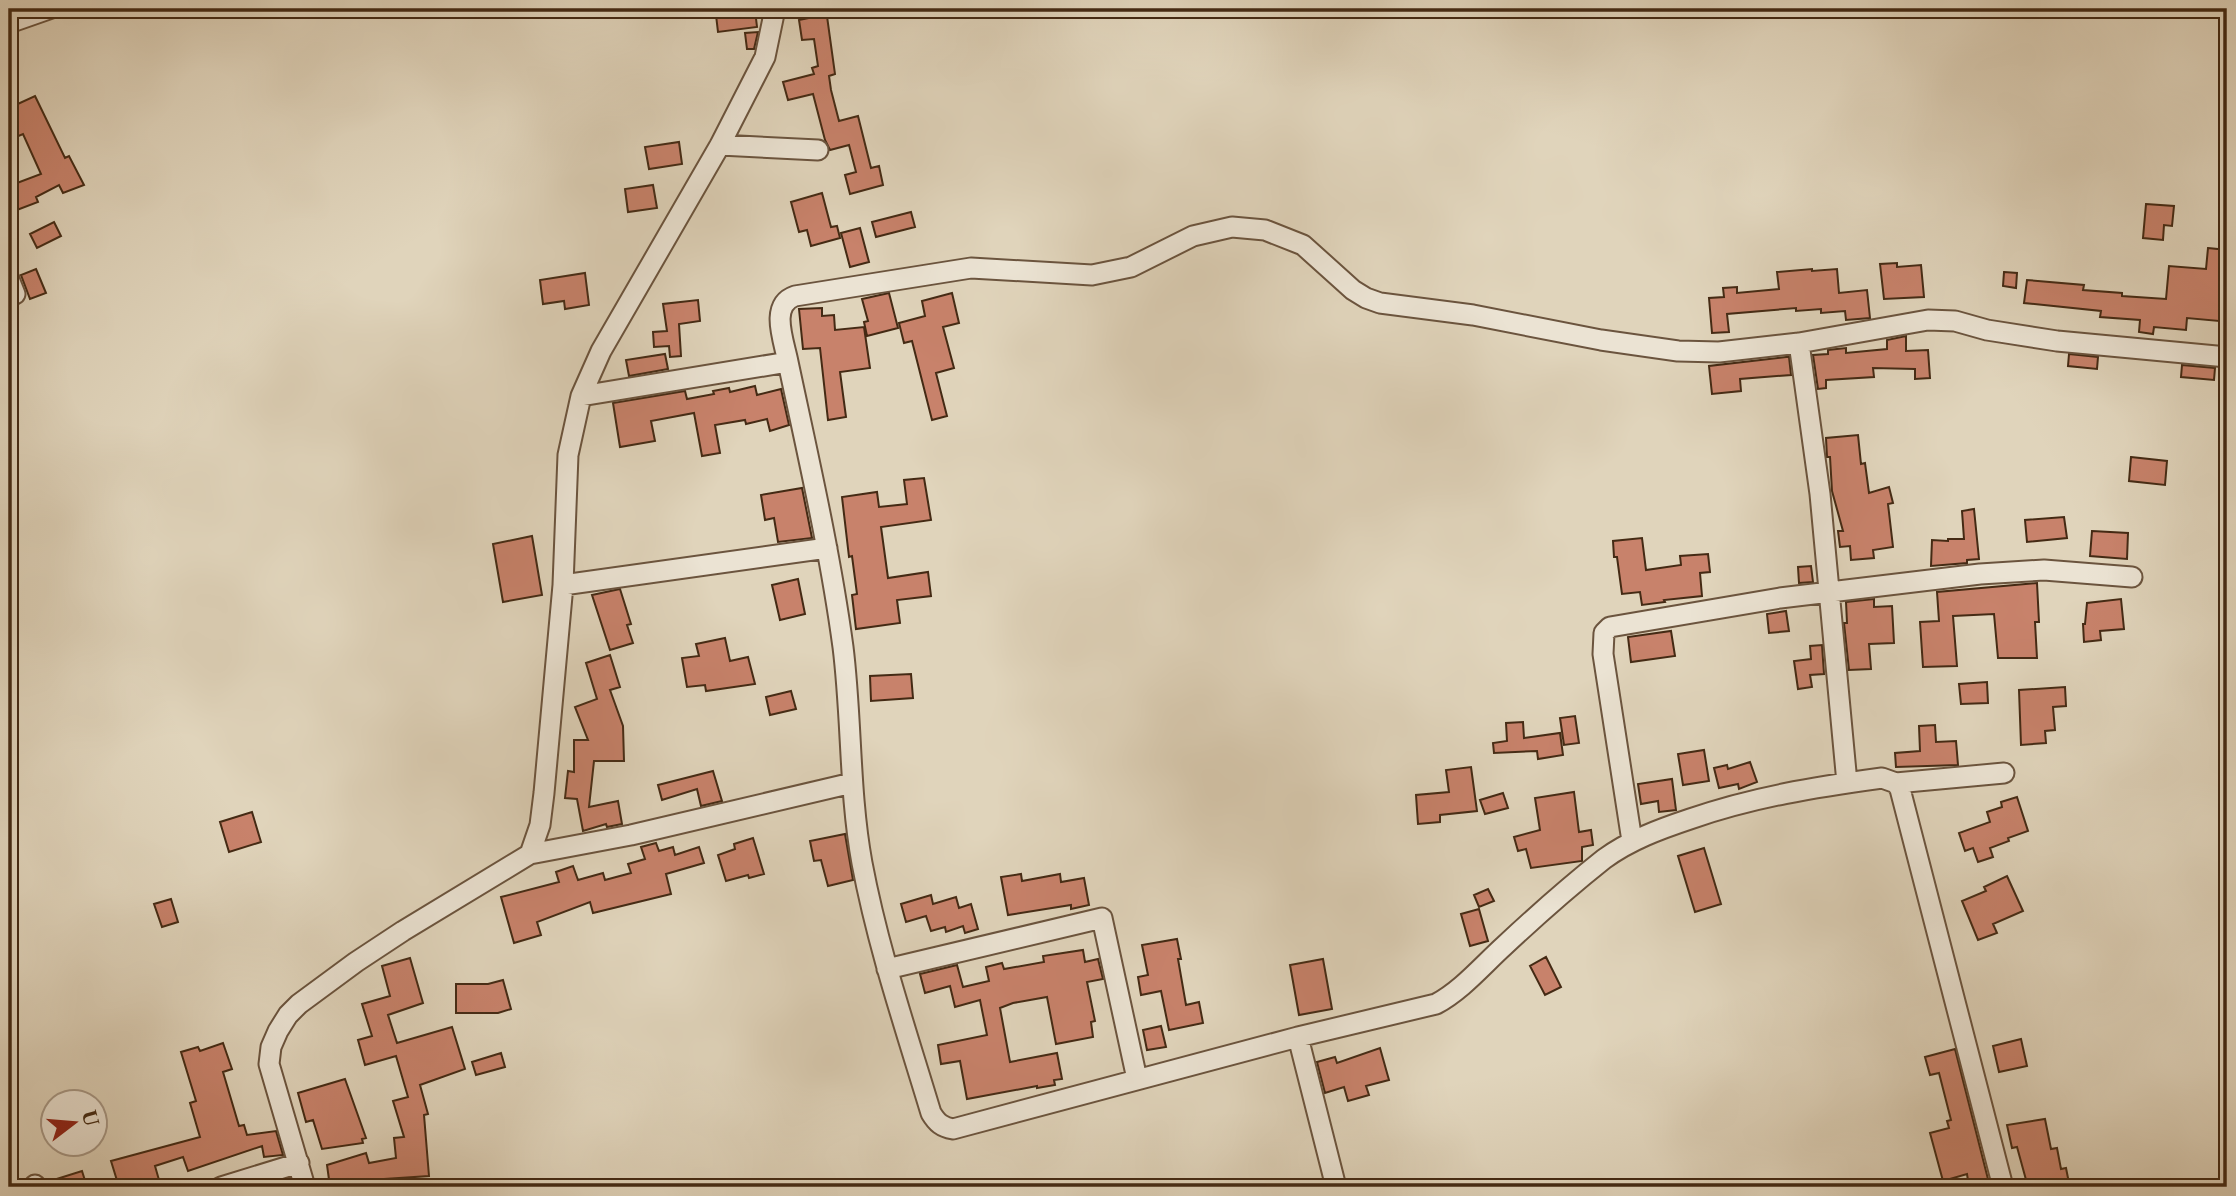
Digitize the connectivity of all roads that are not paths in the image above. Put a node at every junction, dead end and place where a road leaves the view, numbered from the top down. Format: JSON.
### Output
{"nodes":[{"id":1,"x":49,"y":9,"type":"edge"},
{"id":2,"x":775,"y":9,"type":"edge"},
{"id":3,"x":9,"y":23,"type":"edge"},
{"id":4,"x":720,"y":145,"type":"junction"},
{"id":5,"x":818,"y":150,"type":"dead end"},
{"id":6,"x":1799,"y":343,"type":"junction"},
{"id":7,"x":2227,"y":357,"type":"edge"},
{"id":8,"x":788,"y":362,"type":"junction"},
{"id":9,"x":581,"y":396,"type":"junction"},
{"id":10,"x":827,"y":548,"type":"junction"},
{"id":11,"x":2132,"y":578,"type":"dead end"},
{"id":12,"x":563,"y":584,"type":"junction"},
{"id":13,"x":1829,"y":592,"type":"junction"},
{"id":14,"x":2004,"y":774,"type":"dead end"},
{"id":15,"x":852,"y":783,"type":"junction"},
{"id":16,"x":1847,"y":783,"type":"junction"},
{"id":17,"x":1896,"y":783,"type":"junction"},
{"id":18,"x":1632,"y":841,"type":"junction"},
{"id":19,"x":530,"y":854,"type":"junction"},
{"id":20,"x":887,"y":969,"type":"junction"},
{"id":21,"x":1298,"y":1037,"type":"junction"},
{"id":22,"x":1137,"y":1079,"type":"junction"},
{"id":23,"x":299,"y":1163,"type":"junction"},
{"id":24,"x":221,"y":1187,"type":"edge"},
{"id":25,"x":305,"y":1187,"type":"edge"},
{"id":26,"x":1336,"y":1187,"type":"edge"},
{"id":27,"x":2003,"y":1187,"type":"edge"}],
"edges":[{"from":1,"to":3,"type":"street"},
{"from":2,"to":4,"type":"street"},
{"from":4,"to":5,"type":"street"},
{"from":4,"to":9,"type":"street"},
{"from":6,"to":7,"type":"street"},
{"from":6,"to":8,"type":"street"},
{"from":6,"to":13,"type":"street"},
{"from":8,"to":9,"type":"street"},
{"from":8,"to":10,"type":"street"},
{"from":9,"to":12,"type":"street"},
{"from":10,"to":12,"type":"street"},
{"from":10,"to":15,"type":"street"},
{"from":11,"to":13,"type":"street"},
{"from":12,"to":19,"type":"street"},
{"from":13,"to":16,"type":"street"},
{"from":13,"to":18,"type":"street"},
{"from":14,"to":17,"type":"street"},
{"from":15,"to":19,"type":"street"},
{"from":15,"to":20,"type":"street"},
{"from":16,"to":17,"type":"street"},
{"from":16,"to":18,"type":"street"},
{"from":17,"to":27,"type":"street"},
{"from":18,"to":21,"type":"street"},
{"from":19,"to":23,"type":"street"},
{"from":20,"to":22,"type":"street"},
{"from":20,"to":22,"type":"street"},
{"from":21,"to":22,"type":"street"},
{"from":21,"to":26,"type":"street"},
{"from":23,"to":24,"type":"street"},
{"from":23,"to":25,"type":"street"}]}
